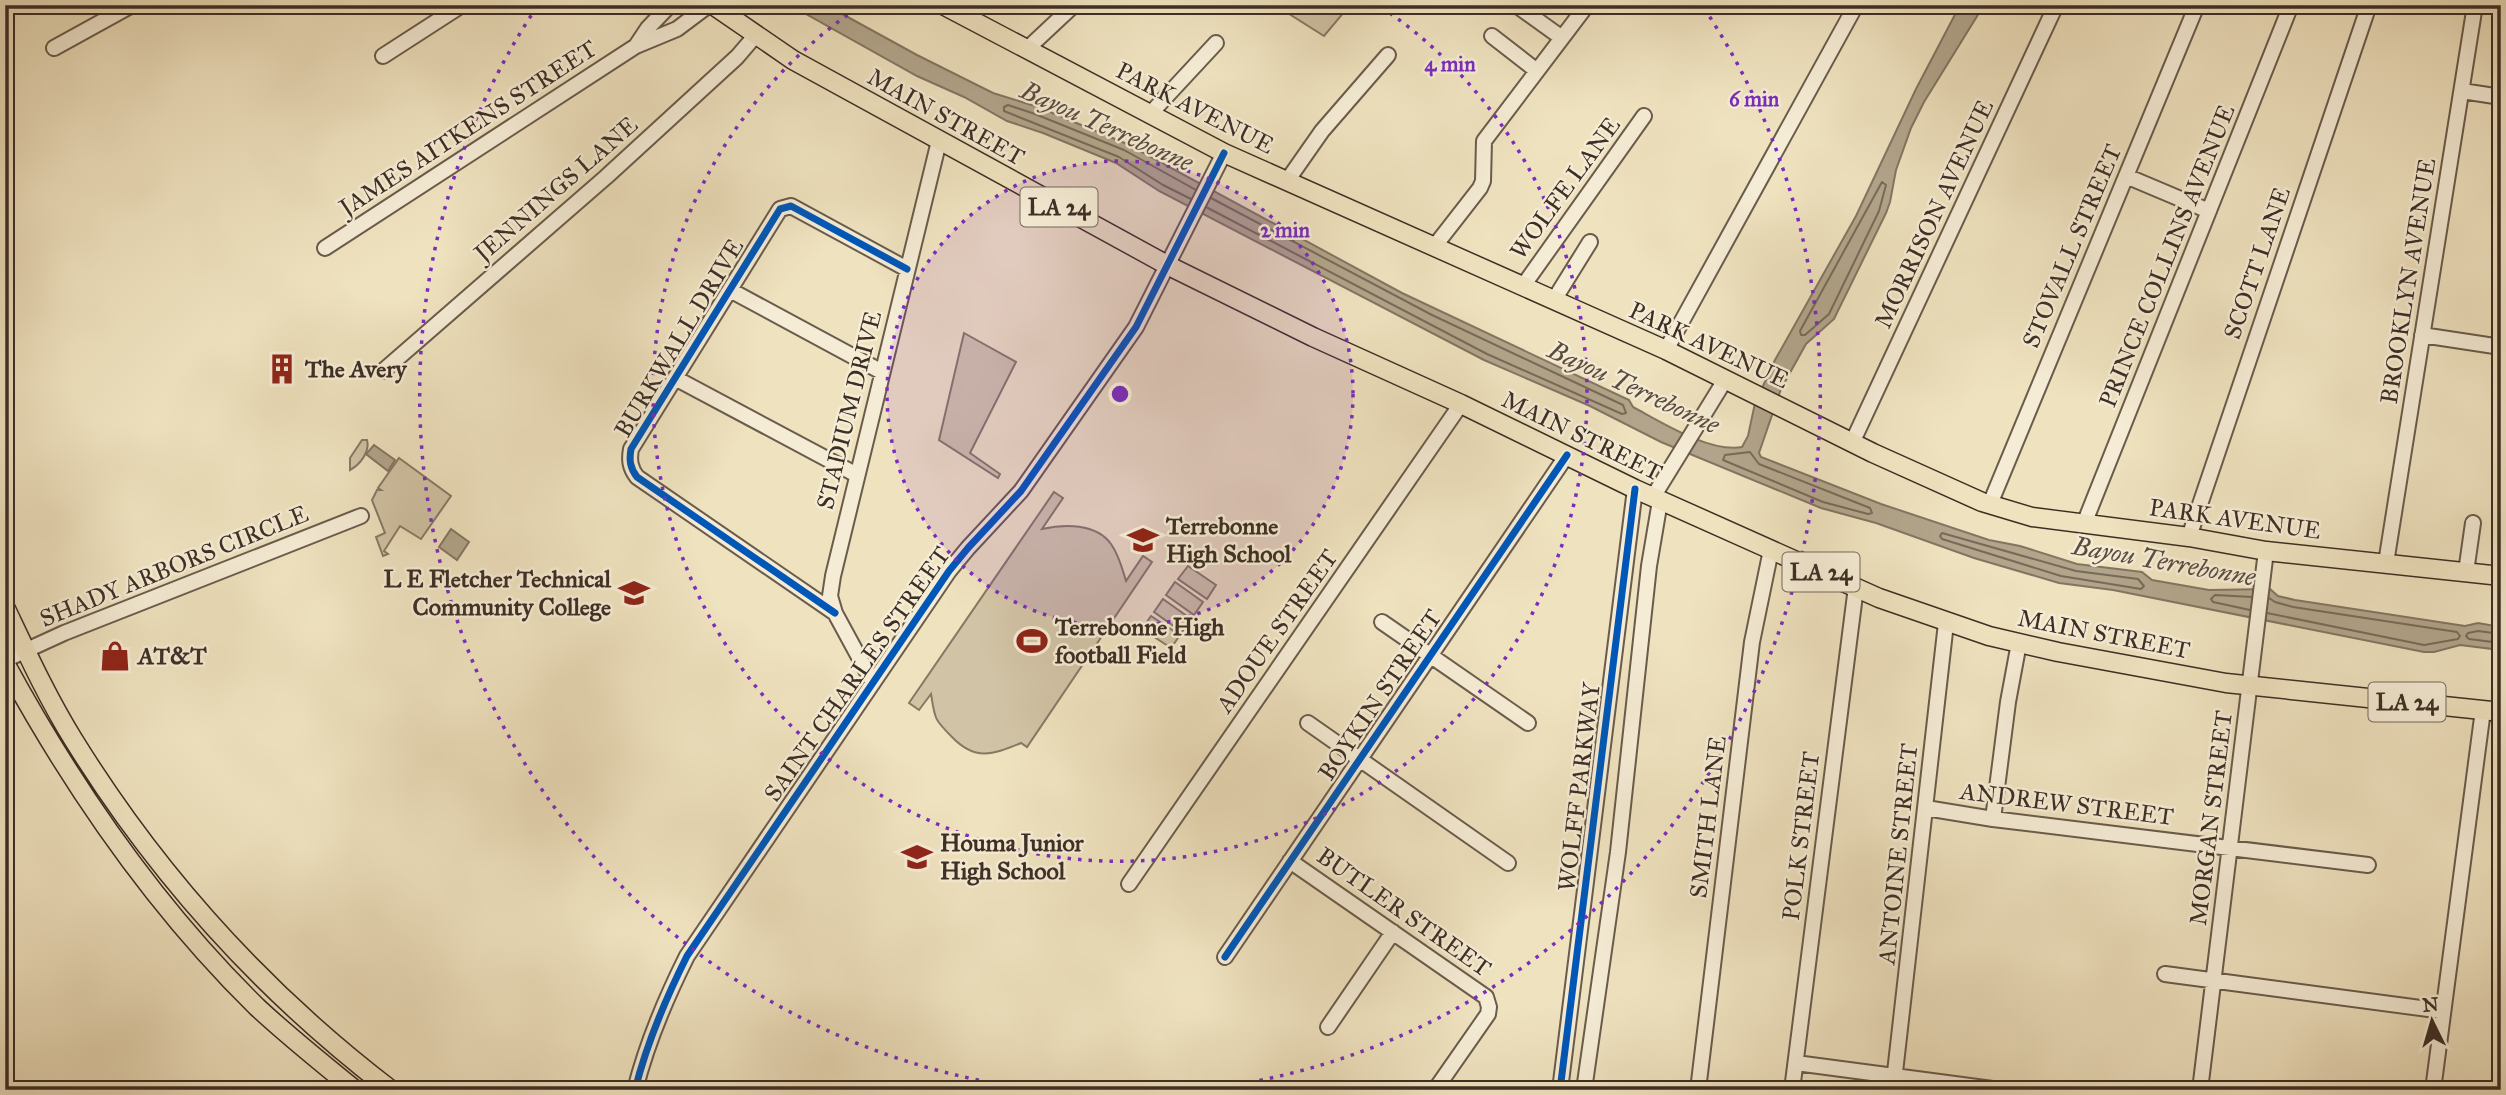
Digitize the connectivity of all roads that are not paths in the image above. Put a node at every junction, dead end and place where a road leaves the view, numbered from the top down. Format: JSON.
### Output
{"nodes":[{"id":1,"x":132,"y":5,"type":"edge"},
{"id":2,"x":462,"y":5,"type":"edge"},
{"id":3,"x":670,"y":5,"type":"edge"},
{"id":4,"x":711,"y":5,"type":"edge"},
{"id":5,"x":943,"y":5,"type":"edge"},
{"id":6,"x":1074,"y":5,"type":"edge"},
{"id":7,"x":1517,"y":5,"type":"edge"},
{"id":8,"x":1587,"y":5,"type":"edge"},
{"id":9,"x":1856,"y":5,"type":"edge"},
{"id":10,"x":2056,"y":5,"type":"edge"},
{"id":11,"x":2197,"y":5,"type":"edge"},
{"id":12,"x":2291,"y":5,"type":"edge"},
{"id":13,"x":2369,"y":5,"type":"edge"},
{"id":14,"x":2475,"y":5,"type":"edge"},
{"id":15,"x":755,"y":36,"type":"junction"},
{"id":16,"x":1492,"y":36,"type":"dead end"},
{"id":17,"x":1562,"y":38,"type":"junction"},
{"id":18,"x":1216,"y":43,"type":"dead end"},
{"id":19,"x":636,"y":46,"type":"junction"},
{"id":20,"x":54,"y":48,"type":"dead end"},
{"id":21,"x":1027,"y":49,"type":"junction"},
{"id":22,"x":1388,"y":55,"type":"dead end"},
{"id":23,"x":383,"y":56,"type":"dead end"},
{"id":24,"x":1537,"y":71,"type":"junction"},
{"id":25,"x":2462,"y":90,"type":"junction"},
{"id":26,"x":2501,"y":97,"type":"edge"},
{"id":27,"x":1151,"y":113,"type":"junction"},
{"id":28,"x":1644,"y":116,"type":"dead end"},
{"id":29,"x":939,"y":141,"type":"junction"},
{"id":30,"x":1224,"y":153,"type":"junction"},
{"id":31,"x":2126,"y":176,"type":"junction"},
{"id":32,"x":1287,"y":181,"type":"junction"},
{"id":33,"x":2209,"y":211,"type":"junction"},
{"id":34,"x":1590,"y":242,"type":"dead end"},
{"id":35,"x":1434,"y":247,"type":"junction"},
{"id":36,"x":325,"y":248,"type":"dead end"},
{"id":37,"x":1167,"y":265,"type":"junction"},
{"id":38,"x":907,"y":269,"type":"junction"},
{"id":39,"x":1523,"y":286,"type":"junction"},
{"id":40,"x":730,"y":290,"type":"junction"},
{"id":41,"x":1554,"y":300,"type":"junction"},
{"id":42,"x":2422,"y":335,"type":"junction"},
{"id":43,"x":2501,"y":347,"type":"edge"},
{"id":44,"x":1666,"y":350,"type":"junction"},
{"id":45,"x":383,"y":371,"type":"dead end"},
{"id":46,"x":882,"y":372,"type":"junction"},
{"id":47,"x":675,"y":378,"type":"junction"},
{"id":48,"x":1725,"y":380,"type":"junction"},
{"id":49,"x":1461,"y":404,"type":"junction"},
{"id":50,"x":1852,"y":443,"type":"junction"},
{"id":51,"x":1567,"y":455,"type":"junction"},
{"id":52,"x":857,"y":475,"type":"junction"},
{"id":53,"x":1635,"y":489,"type":"junction"},
{"id":54,"x":1657,"y":499,"type":"junction"},
{"id":55,"x":1990,"y":504,"type":"junction"},
{"id":56,"x":361,"y":516,"type":"dead end"},
{"id":57,"x":2473,"y":523,"type":"dead end"},
{"id":58,"x":2084,"y":524,"type":"junction"},
{"id":59,"x":2189,"y":537,"type":"junction"},
{"id":60,"x":1771,"y":550,"type":"junction"},
{"id":61,"x":2266,"y":551,"type":"junction"},
{"id":62,"x":1626,"y":563,"type":"junction"},
{"id":63,"x":2386,"y":563,"type":"junction"},
{"id":64,"x":1649,"y":566,"type":"junction"},
{"id":65,"x":2466,"y":572,"type":"junction"},
{"id":66,"x":2501,"y":576,"type":"edge"},
{"id":67,"x":1856,"y":587,"type":"junction"},
{"id":68,"x":5,"y":607,"type":"edge"},
{"id":69,"x":835,"y":613,"type":"junction"},
{"id":70,"x":1382,"y":622,"type":"dead end"},
{"id":71,"x":1946,"y":623,"type":"junction"},
{"id":72,"x":2020,"y":643,"type":"junction"},
{"id":73,"x":26,"y":650,"type":"junction"},
{"id":74,"x":1430,"y":656,"type":"junction"},
{"id":75,"x":5,"y":662,"type":"edge"},
{"id":76,"x":873,"y":683,"type":"junction"},
{"id":77,"x":2249,"y":685,"type":"junction"},
{"id":78,"x":2492,"y":711,"type":"edge"},
{"id":79,"x":1308,"y":723,"type":"dead end"},
{"id":80,"x":1528,"y":723,"type":"dead end"},
{"id":81,"x":1360,"y":758,"type":"junction"},
{"id":82,"x":1926,"y":808,"type":"junction"},
{"id":83,"x":1993,"y":819,"type":"junction"},
{"id":84,"x":2232,"y":847,"type":"junction"},
{"id":85,"x":1290,"y":861,"type":"junction"},
{"id":86,"x":1508,"y":863,"type":"dead end"},
{"id":87,"x":2368,"y":865,"type":"dead end"},
{"id":88,"x":1129,"y":884,"type":"dead end"},
{"id":89,"x":1393,"y":932,"type":"junction"},
{"id":90,"x":1225,"y":957,"type":"dead end"},
{"id":91,"x":2165,"y":974,"type":"dead end"},
{"id":92,"x":2214,"y":981,"type":"junction"},
{"id":93,"x":2443,"y":1011,"type":"junction"},
{"id":94,"x":1328,"y":1027,"type":"dead end"},
{"id":95,"x":1796,"y":1063,"type":"junction"},
{"id":96,"x":1894,"y":1083,"type":"edge"},
{"id":97,"x":355,"y":1090,"type":"edge"},
{"id":98,"x":391,"y":1090,"type":"edge"},
{"id":99,"x":635,"y":1090,"type":"edge"},
{"id":100,"x":1436,"y":1090,"type":"edge"},
{"id":101,"x":1560,"y":1090,"type":"edge"},
{"id":102,"x":1584,"y":1090,"type":"edge"},
{"id":103,"x":1698,"y":1090,"type":"edge"},
{"id":104,"x":1792,"y":1090,"type":"edge"},
{"id":105,"x":2000,"y":1090,"type":"edge"},
{"id":106,"x":2200,"y":1090,"type":"edge"},
{"id":107,"x":2433,"y":1090,"type":"edge"}],
"edges":[{"from":1,"to":20,"type":"street"},
{"from":2,"to":23,"type":"street"},
{"from":3,"to":19,"type":"street","name":"JAMES AITKENS STREET"},
{"from":4,"to":15,"type":"main road","name":"MAIN STREET","number":"LA 24"},
{"from":4,"to":19,"type":"street","name":"JAMES AITKENS STREET"},
{"from":5,"to":21,"type":"main road","name":"PARK AVENUE"},
{"from":6,"to":21,"type":"street"},
{"from":7,"to":17,"type":"street"},
{"from":8,"to":17,"type":"street"},
{"from":9,"to":44,"type":"street"},
{"from":10,"to":50,"type":"street","name":"MORRISON AVENUE"},
{"from":11,"to":31,"type":"street","name":"STOVALL STREET"},
{"from":12,"to":33,"type":"street","name":"PRINCE COLLINS AVENUE"},
{"from":13,"to":59,"type":"street","name":"SCOTT LANE"},
{"from":14,"to":25,"type":"street","name":"BROOKLYN AVENUE"},
{"from":15,"to":29,"type":"main road","name":"MAIN STREET","number":"LA 24"},
{"from":15,"to":45,"type":"street","name":"JENNINGS LANE"},
{"from":16,"to":24,"type":"street"},
{"from":17,"to":24,"type":"street"},
{"from":18,"to":27,"type":"street"},
{"from":19,"to":36,"type":"street","name":"JAMES AITKENS STREET"},
{"from":21,"to":27,"type":"main road","name":"PARK AVENUE"},
{"from":22,"to":32,"type":"street"},
{"from":24,"to":35,"type":"street"},
{"from":25,"to":26,"type":"street"},
{"from":25,"to":42,"type":"street","name":"BROOKLYN AVENUE"},
{"from":27,"to":30,"type":"main road","name":"PARK AVENUE"},
{"from":28,"to":39,"type":"street","name":"WOLFE LANE"},
{"from":29,"to":37,"type":"main road","name":"MAIN STREET","number":"LA 24"},
{"from":29,"to":38,"type":"street","name":"STADIUM DRIVE"},
{"from":30,"to":32,"type":"main road","name":"PARK AVENUE"},
{"from":30,"to":37,"type":"street","name":"SAINT CHARLES STREET"},
{"from":31,"to":33,"type":"street"},
{"from":31,"to":55,"type":"street","name":"STOVALL STREET"},
{"from":32,"to":35,"type":"main road","name":"PARK AVENUE"},
{"from":33,"to":58,"type":"street","name":"PRINCE COLLINS AVENUE"},
{"from":34,"to":41,"type":"street"},
{"from":35,"to":39,"type":"main road","name":"PARK AVENUE"},
{"from":37,"to":49,"type":"main road","name":"MAIN STREET","number":"LA 24"},
{"from":37,"to":76,"type":"street","name":"SAINT CHARLES STREET"},
{"from":38,"to":40,"type":"street","name":"BURKWALL DRIVE"},
{"from":38,"to":46,"type":"street","name":"STADIUM DRIVE"},
{"from":39,"to":41,"type":"main road","name":"PARK AVENUE"},
{"from":40,"to":46,"type":"street"},
{"from":40,"to":47,"type":"street","name":"BURKWALL DRIVE"},
{"from":41,"to":44,"type":"main road","name":"PARK AVENUE"},
{"from":42,"to":43,"type":"street"},
{"from":42,"to":63,"type":"street","name":"BROOKLYN AVENUE"},
{"from":44,"to":48,"type":"main road","name":"PARK AVENUE"},
{"from":46,"to":52,"type":"street","name":"STADIUM DRIVE"},
{"from":47,"to":52,"type":"street"},
{"from":47,"to":69,"type":"street","name":"BURKWALL DRIVE"},
{"from":48,"to":50,"type":"main road","name":"PARK AVENUE"},
{"from":48,"to":54,"type":"street"},
{"from":49,"to":51,"type":"main road","name":"MAIN STREET","number":"LA 24"},
{"from":49,"to":88,"type":"street","name":"ADOUE STREET"},
{"from":50,"to":55,"type":"main road","name":"PARK AVENUE"},
{"from":51,"to":53,"type":"main road","name":"MAIN STREET","number":"LA 24"},
{"from":51,"to":74,"type":"street","name":"BOYKIN STREET"},
{"from":52,"to":69,"type":"street","name":"STADIUM DRIVE"},
{"from":53,"to":54,"type":"main road","name":"MAIN STREET","number":"LA 24"},
{"from":53,"to":62,"type":"street","name":"WOLFF PARKWAY"},
{"from":54,"to":60,"type":"main road","name":"MAIN STREET","number":"LA 24"},
{"from":54,"to":64,"type":"street"},
{"from":55,"to":58,"type":"main road","name":"PARK AVENUE"},
{"from":56,"to":73,"type":"street","name":"SHADY ARBORS CIRCLE"},
{"from":57,"to":65,"type":"street"},
{"from":58,"to":59,"type":"main road","name":"PARK AVENUE"},
{"from":59,"to":61,"type":"main road","name":"PARK AVENUE"},
{"from":60,"to":67,"type":"main road","name":"MAIN STREET","number":"LA 24"},
{"from":60,"to":103,"type":"street","name":"SMITH LANE"},
{"from":61,"to":63,"type":"main road","name":"PARK AVENUE"},
{"from":61,"to":77,"type":"street","name":"MORGAN STREET"},
{"from":62,"to":64,"type":"street"},
{"from":62,"to":101,"type":"street","name":"WOLFF PARKWAY"},
{"from":63,"to":65,"type":"main road","name":"PARK AVENUE"},
{"from":64,"to":102,"type":"street"},
{"from":65,"to":66,"type":"main road","name":"PARK AVENUE"},
{"from":67,"to":71,"type":"main road","name":"MAIN STREET","number":"LA 24"},
{"from":67,"to":95,"type":"street","name":"POLK STREET"},
{"from":68,"to":73,"type":"main road"},
{"from":69,"to":76,"type":"street","name":"STADIUM DRIVE"},
{"from":70,"to":74,"type":"street"},
{"from":71,"to":72,"type":"main road","name":"MAIN STREET","number":"LA 24"},
{"from":71,"to":82,"type":"street","name":"ANTOINE STREET"},
{"from":72,"to":77,"type":"main road","name":"MAIN STREET","number":"LA 24"},
{"from":72,"to":83,"type":"street"},
{"from":73,"to":75,"type":"street","name":"SHADY ARBORS CIRCLE"},
{"from":73,"to":98,"type":"main road"},
{"from":74,"to":80,"type":"street"},
{"from":74,"to":81,"type":"street","name":"BOYKIN STREET"},
{"from":75,"to":97,"type":"main road"},
{"from":76,"to":99,"type":"street","name":"SAINT CHARLES STREET"},
{"from":77,"to":78,"type":"main road","name":"MAIN STREET","number":"LA 24"},
{"from":77,"to":84,"type":"street","name":"MORGAN STREET"},
{"from":78,"to":93,"type":"street"},
{"from":79,"to":81,"type":"street"},
{"from":81,"to":85,"type":"street","name":"BOYKIN STREET"},
{"from":81,"to":86,"type":"street"},
{"from":82,"to":83,"type":"street","name":"ANDREW STREET"},
{"from":82,"to":96,"type":"street","name":"ANTOINE STREET"},
{"from":83,"to":84,"type":"street","name":"ANDREW STREET"},
{"from":84,"to":87,"type":"street","name":"ANDREW STREET"},
{"from":84,"to":92,"type":"street","name":"MORGAN STREET"},
{"from":85,"to":89,"type":"street","name":"BUTLER STREET"},
{"from":85,"to":90,"type":"street","name":"BOYKIN STREET"},
{"from":89,"to":94,"type":"street"},
{"from":89,"to":100,"type":"street","name":"BUTLER STREET"},
{"from":91,"to":92,"type":"street"},
{"from":92,"to":93,"type":"street"},
{"from":92,"to":106,"type":"street","name":"MORGAN STREET"},
{"from":93,"to":107,"type":"street"},
{"from":95,"to":96,"type":"street"},
{"from":95,"to":104,"type":"street","name":"POLK STREET"},
{"from":96,"to":105,"type":"street"}]}
